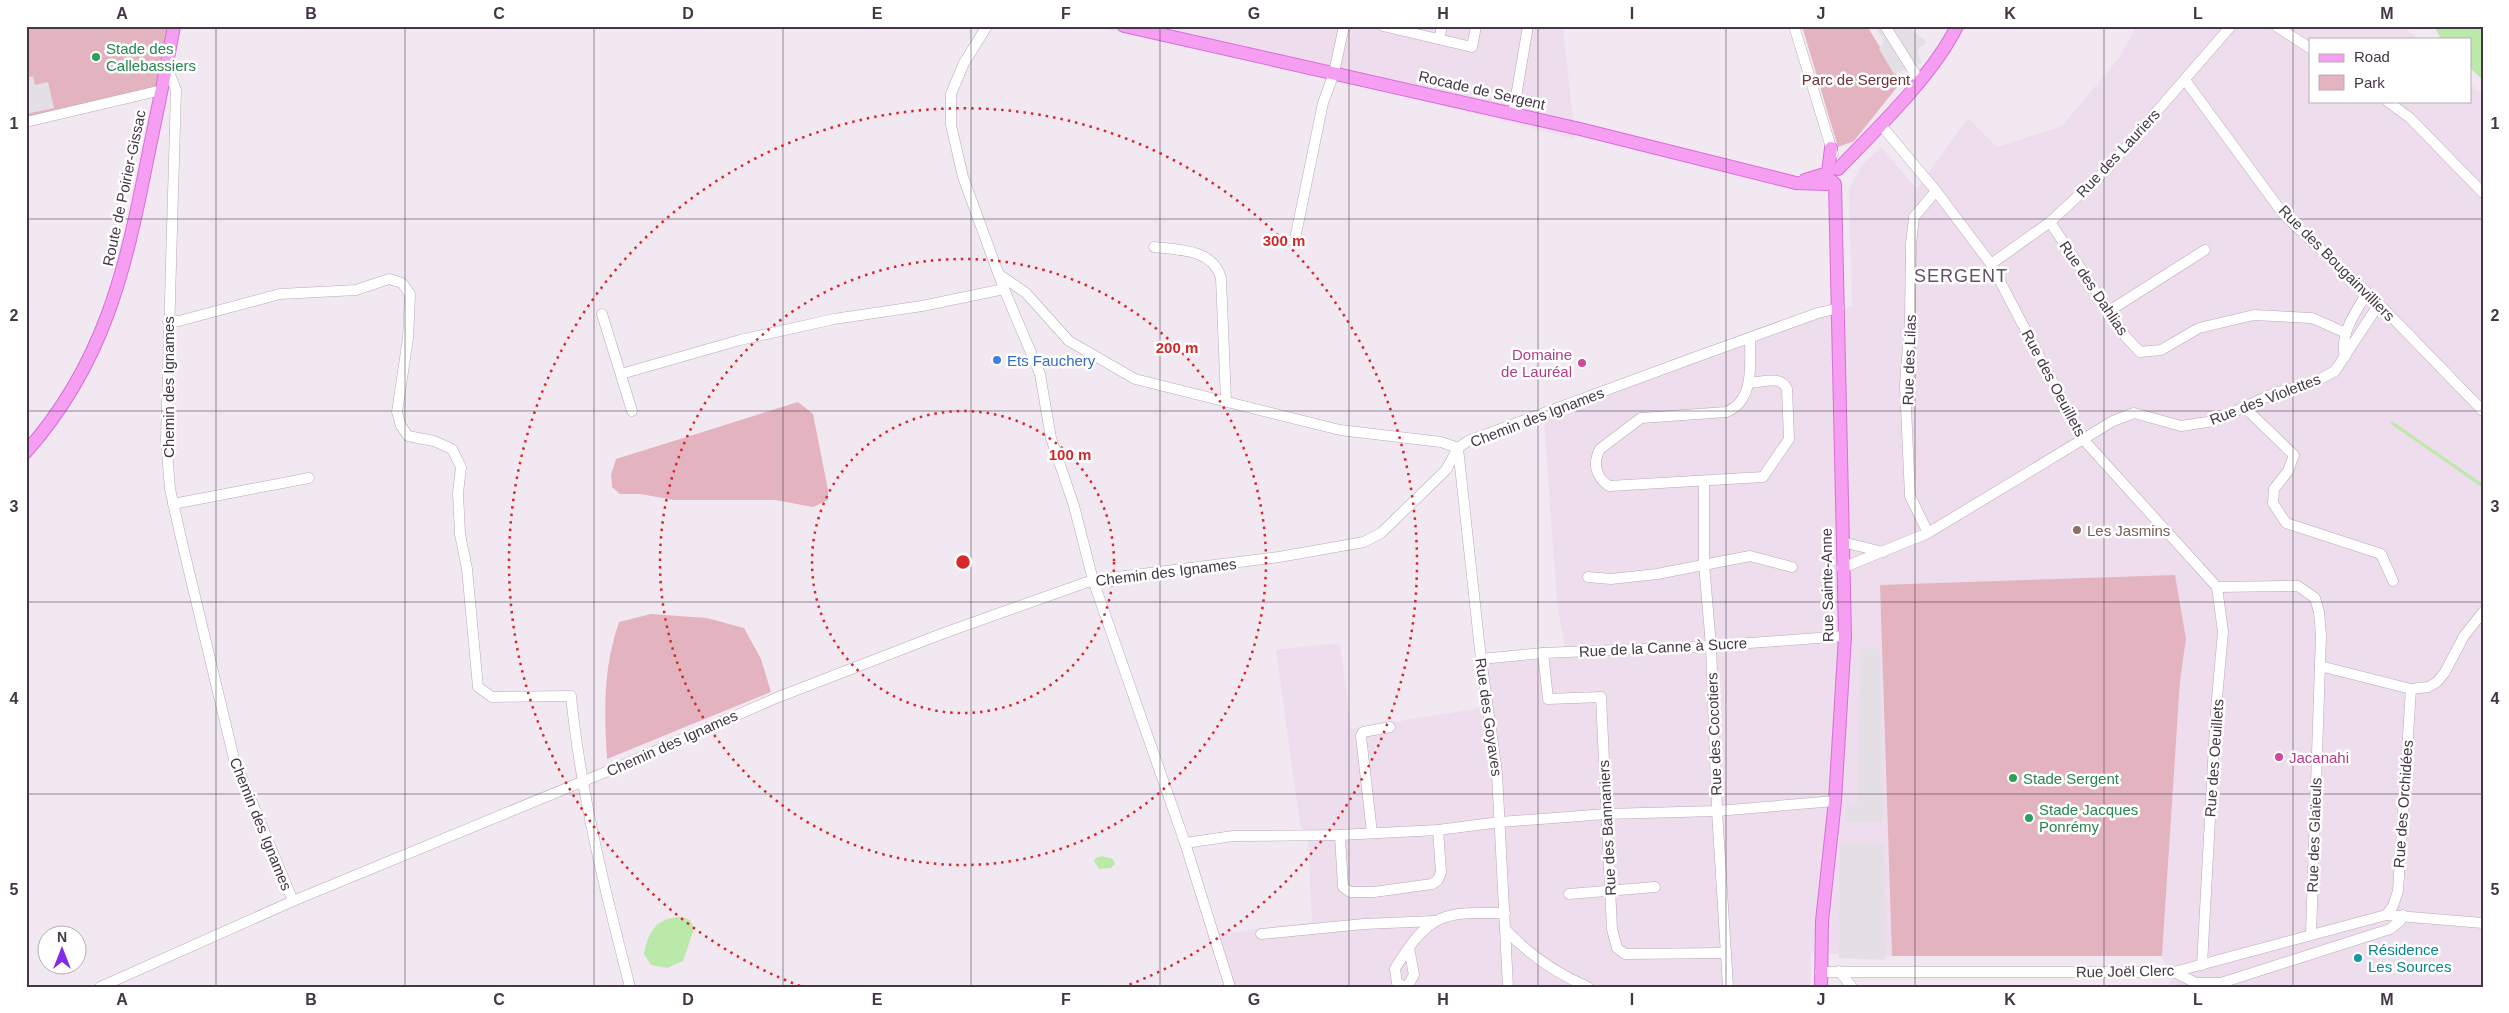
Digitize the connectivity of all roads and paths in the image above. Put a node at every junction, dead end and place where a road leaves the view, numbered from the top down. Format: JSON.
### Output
{"nodes":[{"id":1,"x":174,"y":26,"type":"edge"},
{"id":2,"x":987,"y":26,"type":"edge"},
{"id":3,"x":1124,"y":26,"type":"edge"},
{"id":4,"x":1344,"y":26,"type":"edge"},
{"id":5,"x":1383,"y":26,"type":"edge"},
{"id":6,"x":1442,"y":26,"type":"edge"},
{"id":7,"x":1476,"y":26,"type":"edge"},
{"id":8,"x":1528,"y":26,"type":"edge"},
{"id":9,"x":1794,"y":26,"type":"edge"},
{"id":10,"x":1885,"y":26,"type":"edge"},
{"id":11,"x":1957,"y":26,"type":"edge"},
{"id":12,"x":2231,"y":26,"type":"edge"},
{"id":13,"x":2276,"y":26,"type":"edge"},
{"id":14,"x":1439,"y":39,"type":"junction"},
{"id":15,"x":2309,"y":47,"type":"edge"},
{"id":16,"x":166,"y":67,"type":"junction"},
{"id":17,"x":1334,"y":74,"type":"junction"},
{"id":18,"x":1919,"y":80,"type":"junction"},
{"id":19,"x":2185,"y":80,"type":"junction"},
{"id":20,"x":162,"y":90,"type":"junction"},
{"id":21,"x":2389,"y":102,"type":"edge"},
{"id":22,"x":1512,"y":114,"type":"junction"},
{"id":23,"x":26,"y":122,"type":"edge"},
{"id":24,"x":1880,"y":125,"type":"junction"},
{"id":25,"x":1832,"y":148,"type":"joint"},
{"id":26,"x":1835,"y":175,"type":"junction"},
{"id":27,"x":1936,"y":191,"type":"junction"},
{"id":28,"x":2483,"y":193,"type":"edge"},
{"id":29,"x":2050,"y":222,"type":"junction"},
{"id":30,"x":1296,"y":234,"type":"dead end"},
{"id":31,"x":1154,"y":246,"type":"dead end"},
{"id":32,"x":2205,"y":250,"type":"dead end"},
{"id":33,"x":1991,"y":264,"type":"junction"},
{"id":34,"x":1000,"y":275,"type":"junction"},
{"id":35,"x":1004,"y":289,"type":"junction"},
{"id":36,"x":2367,"y":293,"type":"junction"},
{"id":37,"x":2379,"y":304,"type":"junction"},
{"id":38,"x":1839,"y":308,"type":"junction"},
{"id":39,"x":2108,"y":311,"type":"junction"},
{"id":40,"x":602,"y":314,"type":"dead end"},
{"id":41,"x":168,"y":322,"type":"junction"},
{"id":42,"x":2346,"y":333,"type":"junction"},
{"id":43,"x":1750,"y":338,"type":"junction"},
{"id":44,"x":2345,"y":357,"type":"junction"},
{"id":45,"x":621,"y":374,"type":"junction"},
{"id":46,"x":1750,"y":383,"type":"junction"},
{"id":47,"x":1226,"y":401,"type":"junction"},
{"id":48,"x":2244,"y":407,"type":"junction"},
{"id":49,"x":2483,"y":411,"type":"edge"},
{"id":50,"x":632,"y":412,"type":"dead end"},
{"id":51,"x":2082,"y":438,"type":"junction"},
{"id":52,"x":1458,"y":448,"type":"junction"},
{"id":53,"x":26,"y":452,"type":"edge"},
{"id":54,"x":309,"y":478,"type":"dead end"},
{"id":55,"x":1704,"y":481,"type":"junction"},
{"id":56,"x":174,"y":504,"type":"junction"},
{"id":57,"x":1928,"y":534,"type":"junction"},
{"id":58,"x":1842,"y":542,"type":"junction"},
{"id":59,"x":1883,"y":552,"type":"junction"},
{"id":60,"x":1704,"y":564,"type":"junction"},
{"id":61,"x":1792,"y":567,"type":"dead end"},
{"id":62,"x":1842,"y":568,"type":"junction"},
{"id":63,"x":1588,"y":577,"type":"dead end"},
{"id":64,"x":1093,"y":580,"type":"junction"},
{"id":65,"x":2394,"y":581,"type":"dead end"},
{"id":66,"x":2217,"y":587,"type":"junction"},
{"id":67,"x":2483,"y":612,"type":"edge"},
{"id":68,"x":1845,"y":636,"type":"junction"},
{"id":69,"x":1711,"y":646,"type":"junction"},
{"id":70,"x":1543,"y":653,"type":"junction"},
{"id":71,"x":1481,"y":659,"type":"junction"},
{"id":72,"x":2320,"y":666,"type":"junction"},
{"id":73,"x":2411,"y":689,"type":"junction"},
{"id":74,"x":1390,"y":727,"type":"dead end"},
{"id":75,"x":582,"y":782,"type":"junction"},
{"id":76,"x":1835,"y":800,"type":"junction"},
{"id":77,"x":1717,"y":811,"type":"junction"},
{"id":78,"x":1606,"y":814,"type":"junction"},
{"id":79,"x":1500,"y":822,"type":"junction"},
{"id":80,"x":1438,"y":830,"type":"junction"},
{"id":81,"x":1372,"y":833,"type":"junction"},
{"id":82,"x":1340,"y":835,"type":"junction"},
{"id":83,"x":1185,"y":843,"type":"junction"},
{"id":84,"x":1655,"y":887,"type":"dead end"},
{"id":85,"x":1611,"y":890,"type":"junction"},
{"id":86,"x":1568,"y":894,"type":"dead end"},
{"id":87,"x":293,"y":901,"type":"junction"},
{"id":88,"x":1505,"y":913,"type":"junction"},
{"id":89,"x":2386,"y":915,"type":"junction"},
{"id":90,"x":2403,"y":915,"type":"junction"},
{"id":91,"x":1434,"y":921,"type":"junction"},
{"id":92,"x":2483,"y":923,"type":"edge"},
{"id":93,"x":1505,"y":929,"type":"junction"},
{"id":94,"x":1261,"y":934,"type":"dead end"},
{"id":95,"x":2311,"y":934,"type":"junction"},
{"id":96,"x":1409,"y":948,"type":"junction"},
{"id":97,"x":1726,"y":953,"type":"junction"},
{"id":98,"x":2202,"y":965,"type":"junction"},
{"id":99,"x":1839,"y":971,"type":"junction"},
{"id":100,"x":1820,"y":972,"type":"junction"},
{"id":101,"x":2174,"y":972,"type":"junction"},
{"id":102,"x":100,"y":987,"type":"edge"},
{"id":103,"x":630,"y":987,"type":"edge"},
{"id":104,"x":1230,"y":987,"type":"edge"},
{"id":105,"x":1406,"y":987,"type":"edge"},
{"id":106,"x":1508,"y":987,"type":"edge"},
{"id":107,"x":1588,"y":987,"type":"edge"},
{"id":108,"x":1728,"y":987,"type":"edge"},
{"id":109,"x":1821,"y":987,"type":"edge"},
{"id":110,"x":1852,"y":987,"type":"edge"}],
"edges":[{"from":1,"to":16,"type":"main road","name":"Route de Poirier-Gissac"},
{"from":2,"to":34,"type":"street"},
{"from":3,"to":17,"type":"main road","name":"Rocade de Sergent"},
{"from":4,"to":17,"type":"street"},
{"from":5,"to":14,"type":"street"},
{"from":6,"to":14,"type":"street"},
{"from":7,"to":14,"type":"street"},
{"from":8,"to":22,"type":"street"},
{"from":9,"to":25,"type":"street"},
{"from":10,"to":18,"type":"street"},
{"from":11,"to":18,"type":"main road"},
{"from":12,"to":19,"type":"street","name":"Rue des Lauriers"},
{"from":13,"to":15,"type":"street"},
{"from":16,"to":20,"type":"main road","name":"Route de Poirier-Gissac"},
{"from":16,"to":41,"type":"street","name":"Chemin des Ignames"},
{"from":17,"to":22,"type":"main road","name":"Rocade de Sergent"},
{"from":17,"to":30,"type":"street"},
{"from":18,"to":24,"type":"main road"},
{"from":19,"to":29,"type":"street","name":"Rue des Lauriers"},
{"from":19,"to":36,"type":"street","name":"Rue des Bougainvilliers"},
{"from":20,"to":23,"type":"street"},
{"from":20,"to":53,"type":"main road","name":"Route de Poirier-Gissac"},
{"from":21,"to":28,"type":"street"},
{"from":22,"to":26,"type":"main road","name":"Rocade de Sergent"},
{"from":24,"to":26,"type":"main road"},
{"from":24,"to":27,"type":"street","name":"Rue des Oeuillets"},
{"from":25,"to":26,"type":"main road","name":"Rue Sainte-Anne"},
{"from":26,"to":38,"type":"main road","name":"Rue Sainte-Anne"},
{"from":27,"to":33,"type":"street","name":"Rue des Oeuillets"},
{"from":27,"to":57,"type":"street","name":"Rue des Lilas"},
{"from":29,"to":33,"type":"street","name":"Rue des Lauriers"},
{"from":29,"to":39,"type":"street","name":"Rue des Dahlias"},
{"from":31,"to":47,"type":"street"},
{"from":32,"to":39,"type":"street"},
{"from":33,"to":51,"type":"street","name":"Rue des Oeuillets"},
{"from":34,"to":35,"type":"street"},
{"from":34,"to":47,"type":"street"},
{"from":35,"to":45,"type":"street"},
{"from":35,"to":64,"type":"street"},
{"from":36,"to":37,"type":"street","name":"Rue des Bougainvilliers"},
{"from":36,"to":42,"type":"street"},
{"from":37,"to":44,"type":"street","name":"Rue des Violettes"},
{"from":37,"to":49,"type":"street","name":"Rue des Bougainvilliers"},
{"from":38,"to":43,"type":"street","name":"Chemin des Ignames"},
{"from":38,"to":58,"type":"main road","name":"Rue Sainte-Anne"},
{"from":39,"to":42,"type":"street","name":"Rue des Dahlias"},
{"from":40,"to":45,"type":"street"},
{"from":41,"to":56,"type":"street","name":"Chemin des Ignames"},
{"from":41,"to":75,"type":"street"},
{"from":42,"to":44,"type":"street"},
{"from":43,"to":46,"type":"street"},
{"from":43,"to":52,"type":"street","name":"Chemin des Ignames"},
{"from":44,"to":48,"type":"street","name":"Rue des Violettes"},
{"from":45,"to":50,"type":"street"},
{"from":46,"to":55,"type":"street"},
{"from":46,"to":55,"type":"street"},
{"from":47,"to":52,"type":"street"},
{"from":48,"to":51,"type":"street","name":"Rue des Violettes"},
{"from":48,"to":65,"type":"street"},
{"from":51,"to":57,"type":"street","name":"Rue des Violettes"},
{"from":51,"to":66,"type":"street","name":"Rue des Oeuillets"},
{"from":52,"to":64,"type":"street","name":"Chemin des Ignames"},
{"from":52,"to":71,"type":"street","name":"Rue des Goyaves"},
{"from":54,"to":56,"type":"street"},
{"from":55,"to":60,"type":"street","name":"Rue des Cocotiers"},
{"from":56,"to":87,"type":"street","name":"Chemin des Ignames"},
{"from":57,"to":59,"type":"street","name":"Rue des Violettes"},
{"from":58,"to":59,"type":"street"},
{"from":58,"to":62,"type":"main road","name":"Rue Sainte-Anne"},
{"from":59,"to":62,"type":"street","name":"Rue des Violettes"},
{"from":60,"to":61,"type":"street"},
{"from":60,"to":63,"type":"street"},
{"from":60,"to":69,"type":"street","name":"Rue des Cocotiers"},
{"from":62,"to":68,"type":"main road","name":"Rue Sainte-Anne"},
{"from":64,"to":75,"type":"street","name":"Chemin des Ignames"},
{"from":64,"to":83,"type":"street"},
{"from":66,"to":72,"type":"street","name":"Rue des Glaïeuls"},
{"from":66,"to":98,"type":"street","name":"Rue des Oeuillets"},
{"from":67,"to":73,"type":"street"},
{"from":68,"to":69,"type":"street","name":"Rue de la Canne à Sucre"},
{"from":68,"to":76,"type":"main road","name":"Rue Sainte-Anne"},
{"from":69,"to":70,"type":"street","name":"Rue de la Canne à Sucre"},
{"from":69,"to":77,"type":"street","name":"Rue des Cocotiers"},
{"from":70,"to":71,"type":"street","name":"Rue de la Canne à Sucre"},
{"from":70,"to":78,"type":"street","name":"Rue des Bannaniers"},
{"from":71,"to":79,"type":"street","name":"Rue des Goyaves"},
{"from":72,"to":73,"type":"street"},
{"from":72,"to":95,"type":"street","name":"Rue des Glaïeuls"},
{"from":73,"to":89,"type":"street","name":"Rue des Orchidées"},
{"from":74,"to":81,"type":"street"},
{"from":75,"to":87,"type":"street","name":"Chemin des Ignames"},
{"from":75,"to":103,"type":"street"},
{"from":76,"to":77,"type":"street"},
{"from":76,"to":100,"type":"main road","name":"Rue Sainte-Anne"},
{"from":77,"to":78,"type":"street"},
{"from":77,"to":97,"type":"street","name":"Rue des Cocotiers"},
{"from":78,"to":79,"type":"street"},
{"from":78,"to":85,"type":"street","name":"Rue des Bannaniers"},
{"from":79,"to":80,"type":"street"},
{"from":79,"to":88,"type":"street","name":"Rue des Goyaves"},
{"from":80,"to":81,"type":"street"},
{"from":80,"to":82,"type":"street"},
{"from":81,"to":82,"type":"street"},
{"from":82,"to":83,"type":"street"},
{"from":83,"to":104,"type":"street"},
{"from":84,"to":85,"type":"street"},
{"from":85,"to":86,"type":"street"},
{"from":85,"to":97,"type":"street","name":"Rue des Bannaniers"},
{"from":87,"to":102,"type":"street"},
{"from":88,"to":91,"type":"street"},
{"from":88,"to":93,"type":"street","name":"Rue des Goyaves"},
{"from":89,"to":90,"type":"street","name":"Rue Joël Clerc"},
{"from":89,"to":95,"type":"street","name":"Rue Joël Clerc"},
{"from":90,"to":92,"type":"street","name":"Rue Joël Clerc"},
{"from":90,"to":101,"type":"street"},
{"from":91,"to":94,"type":"street"},
{"from":91,"to":96,"type":"street"},
{"from":93,"to":106,"type":"street","name":"Rue des Goyaves"},
{"from":93,"to":107,"type":"street"},
{"from":95,"to":98,"type":"street","name":"Rue Joël Clerc"},
{"from":96,"to":105,"type":"street"},
{"from":96,"to":105,"type":"street"},
{"from":97,"to":108,"type":"street","name":"Rue des Cocotiers"},
{"from":98,"to":101,"type":"street","name":"Rue Joël Clerc"},
{"from":99,"to":100,"type":"street","name":"Rue Joël Clerc"},
{"from":99,"to":101,"type":"street","name":"Rue Joël Clerc"},
{"from":99,"to":110,"type":"street"},
{"from":100,"to":109,"type":"main road","name":"Rue Sainte-Anne"}]}
